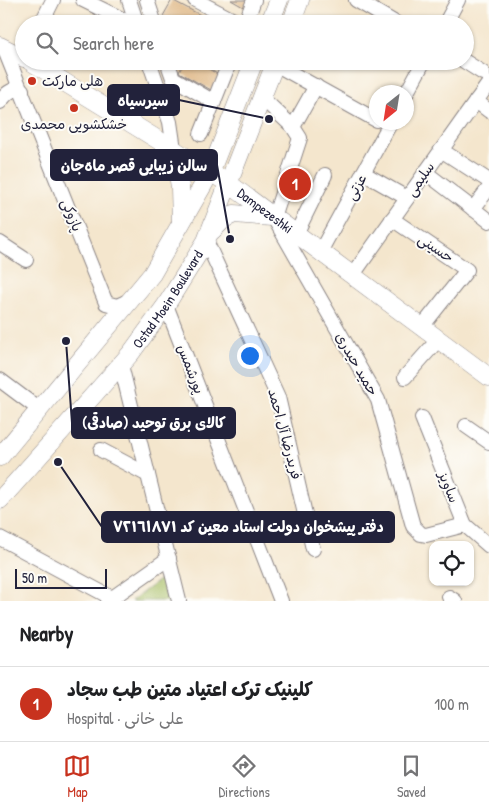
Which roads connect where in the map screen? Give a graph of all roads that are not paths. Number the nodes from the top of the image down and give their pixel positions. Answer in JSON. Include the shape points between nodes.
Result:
{"nodes":[{"id":1,"x":53,"y":0,"type":"edge"},
{"id":2,"x":84,"y":0,"type":"edge"},
{"id":3,"x":129,"y":0,"type":"edge"},
{"id":4,"x":147,"y":0,"type":"edge"},
{"id":5,"x":195,"y":0,"type":"edge"},
{"id":6,"x":254,"y":0,"type":"edge"},
{"id":7,"x":278,"y":0,"type":"edge"},
{"id":8,"x":300,"y":0,"type":"edge"},
{"id":9,"x":356,"y":0,"type":"edge"},
{"id":10,"x":458,"y":0,"type":"edge"},
{"id":11,"x":46,"y":15,"type":"edge"},
{"id":12,"x":114,"y":15,"type":"edge"},
{"id":13,"x":134,"y":15,"type":"edge"},
{"id":14,"x":152,"y":15,"type":"edge"},
{"id":15,"x":225,"y":15,"type":"edge"},
{"id":16,"x":247,"y":15,"type":"edge"},
{"id":17,"x":272,"y":15,"type":"edge"},
{"id":18,"x":294,"y":15,"type":"edge"},
{"id":19,"x":382,"y":15,"type":"edge"},
{"id":20,"x":450,"y":15,"type":"edge"},
{"id":21,"x":2,"y":47,"type":"edge"},
{"id":22,"x":15,"y":53,"type":"edge"},
{"id":23,"x":474,"y":69,"type":"edge"},
{"id":24,"x":45,"y":70,"type":"edge"},
{"id":25,"x":152,"y":70,"type":"edge"},
{"id":26,"x":170,"y":70,"type":"edge"},
{"id":27,"x":224,"y":70,"type":"edge"},
{"id":28,"x":250,"y":70,"type":"edge"},
{"id":29,"x":271,"y":70,"type":"edge"},
{"id":30,"x":288,"y":70,"type":"edge"},
{"id":31,"x":419,"y":70,"type":"edge"},
{"id":32,"x":486,"y":78,"type":"edge"},
{"id":33,"x":411,"y":85,"type":"edge"},
{"id":34,"x":316,"y":86,"type":"junction"},
{"id":35,"x":22,"y":90,"type":"junction"},
{"id":36,"x":261,"y":97,"type":"junction"},
{"id":37,"x":476,"y":101,"type":"junction"},
{"id":38,"x":0,"y":102,"type":"edge"},
{"id":39,"x":214,"y":102,"type":"junction"},
{"id":40,"x":489,"y":111,"type":"edge"},
{"id":41,"x":369,"y":115,"type":"edge"},
{"id":42,"x":293,"y":127,"type":"junction"},
{"id":43,"x":381,"y":130,"type":"edge"},
{"id":44,"x":201,"y":134,"type":"dead end"},
{"id":45,"x":174,"y":149,"type":"junction"},
{"id":46,"x":441,"y":150,"type":"junction"},
{"id":47,"x":425,"y":172,"type":"junction"},
{"id":48,"x":210,"y":173,"type":"junction"},
{"id":49,"x":364,"y":173,"type":"junction"},
{"id":50,"x":325,"y":175,"type":"dead end"},
{"id":51,"x":489,"y":181,"type":"edge"},
{"id":52,"x":228,"y":183,"type":"junction"},
{"id":53,"x":489,"y":188,"type":"edge"},
{"id":54,"x":407,"y":198,"type":"junction"},
{"id":55,"x":473,"y":209,"type":"junction"},
{"id":56,"x":274,"y":218,"type":"junction"},
{"id":57,"x":392,"y":219,"type":"junction"},
{"id":58,"x":489,"y":221,"type":"edge"},
{"id":59,"x":182,"y":226,"type":"junction"},
{"id":60,"x":296,"y":234,"type":"junction"},
{"id":61,"x":208,"y":237,"type":"junction"},
{"id":62,"x":0,"y":244,"type":"edge"},
{"id":63,"x":320,"y":252,"type":"junction"},
{"id":64,"x":26,"y":260,"type":"dead end"},
{"id":65,"x":352,"y":276,"type":"junction"},
{"id":66,"x":150,"y":278,"type":"junction"},
{"id":67,"x":131,"y":300,"type":"junction"},
{"id":68,"x":166,"y":305,"type":"junction"},
{"id":69,"x":421,"y":328,"type":"junction"},
{"id":70,"x":438,"y":340,"type":"junction"},
{"id":71,"x":121,"y":365,"type":"junction"},
{"id":72,"x":489,"y":376,"type":"edge"},
{"id":73,"x":405,"y":377,"type":"dead end"},
{"id":74,"x":0,"y":380,"type":"edge"},
{"id":75,"x":40,"y":410,"type":"junction"},
{"id":76,"x":422,"y":418,"type":"dead end"},
{"id":77,"x":466,"y":426,"type":"dead end"},
{"id":78,"x":489,"y":442,"type":"edge"},
{"id":79,"x":101,"y":450,"type":"dead end"},
{"id":80,"x":0,"y":457,"type":"edge"},
{"id":81,"x":148,"y":475,"type":"junction"},
{"id":82,"x":0,"y":500,"type":"edge"},
{"id":83,"x":465,"y":525,"type":"junction"},
{"id":84,"x":0,"y":538,"type":"edge"},
{"id":85,"x":489,"y":546,"type":"edge"},
{"id":86,"x":313,"y":549,"type":"dead end"},
{"id":87,"x":169,"y":558,"type":"junction"},
{"id":88,"x":110,"y":600,"type":"edge"},
{"id":89,"x":179,"y":601,"type":"edge"},
{"id":90,"x":281,"y":601,"type":"edge"}],
"edges":[{"from":1,"to":11,"type":"street"},
{"from":2,"to":12,"type":"street"},
{"from":3,"to":13,"type":"street"},
{"from":4,"to":14,"type":"street"},
{"from":5,"to":15,"type":"street"},
{"from":6,"to":16,"type":"street"},
{"from":7,"to":17,"type":"main road"},
{"from":8,"to":18,"type":"main road"},
{"from":9,"to":19,"type":"street"},
{"from":10,"to":20,"type":"street"},
{"from":21,"to":22,"type":"main road"},
{"from":21,"to":35,"type":"street","name":"پازوکی"},
{"from":23,"to":32,"type":"street"},
{"from":24,"to":45,"type":"main road","name":"Dampezeshki"},
{"from":25,"to":45,"type":"street","via":[[170,122]]},
{"from":26,"to":39,"type":"street","via":[[173,78]]},
{"from":27,"to":39,"type":"street"},
{"from":28,"to":48,"type":"main road","name":"Ostad Moein Boulevard"},
{"from":29,"to":36,"type":"main road","name":"Ostad Moein Boulevard"},
{"from":30,"to":34,"type":"street"},
{"from":31,"to":33,"type":"street"},
{"from":32,"to":37,"type":"street","name":"سلیمی"},
{"from":34,"to":41,"type":"street"},
{"from":34,"to":42,"type":"street"},
{"from":35,"to":38,"type":"street","via":[[10,91]]},
{"from":35,"to":67,"type":"street","name":"پازوکی","via":[[106,303],[117,306]]},
{"from":36,"to":42,"type":"street"},
{"from":36,"to":52,"type":"main road","name":"Ostad Moein Boulevard"},
{"from":37,"to":40,"type":"street"},
{"from":37,"to":46,"type":"street","name":"سلیمی"},
{"from":39,"to":44,"type":"street"},
{"from":42,"to":56,"type":"street","via":[[300,138]]},
{"from":43,"to":49,"type":"street","name":"عزتی"},
{"from":45,"to":48,"type":"main road","name":"Dampezeshki"},
{"from":45,"to":59,"type":"main road"},
{"from":46,"to":47,"type":"street","name":"سلیمی"},
{"from":46,"to":51,"type":"street"},
{"from":47,"to":54,"type":"street","name":"سلیمی"},
{"from":47,"to":55,"type":"street"},
{"from":48,"to":52,"type":"main road","name":"Dampezeshki"},
{"from":48,"to":59,"type":"main road","name":"Ostad Moein Boulevard"},
{"from":49,"to":54,"type":"street"},
{"from":49,"to":63,"type":"street","name":"عزتی"},
{"from":50,"to":60,"type":"street"},
{"from":52,"to":56,"type":"main road","name":"Dampezeshki"},
{"from":52,"to":61,"type":"main road","name":"Ostad Moein Boulevard"},
{"from":53,"to":55,"type":"street"},
{"from":54,"to":57,"type":"street","name":"سلیمی"},
{"from":55,"to":58,"type":"street"},
{"from":56,"to":60,"type":"main road","name":"Dampezeshki"},
{"from":56,"to":61,"type":"main road","via":[[234,214],[224,219]]},
{"from":56,"to":83,"type":"street","name":"حمید حیدری","via":[[378,400],[413,526],[420,534],[426,535]]},
{"from":57,"to":65,"type":"street","name":"سلیمی"},
{"from":57,"to":69,"type":"street","name":"حسینی","via":[[467,270]]},
{"from":59,"to":66,"type":"main road","name":"Ostad Moein Boulevard"},
{"from":60,"to":63,"type":"main road","name":"Dampezeshki"},
{"from":61,"to":68,"type":"main road","name":"Ostad Moein Boulevard"},
{"from":61,"to":86,"type":"street","name":"فریدرضا آل احمد","via":[[278,397]]},
{"from":62,"to":64,"type":"street"},
{"from":63,"to":65,"type":"main road","name":"Dampezeshki"},
{"from":65,"to":69,"type":"main road","name":"Dampezeshki"},
{"from":66,"to":67,"type":"main road","name":"Ostad Moein Boulevard"},
{"from":66,"to":68,"type":"main road","via":[[163,269],[172,271],[174,280]]},
{"from":67,"to":75,"type":"main road","name":"Ostad Moein Boulevard"},
{"from":68,"to":71,"type":"main road","name":"Ostad Moein Boulevard"},
{"from":68,"to":90,"type":"street","name":"پورشمس"},
{"from":69,"to":70,"type":"main road","name":"Dampezeshki"},
{"from":70,"to":72,"type":"main road","name":"Dampezeshki"},
{"from":70,"to":73,"type":"street"},
{"from":71,"to":81,"type":"street"},
{"from":71,"to":82,"type":"main road","name":"Ostad Moein Boulevard"},
{"from":74,"to":75,"type":"street"},
{"from":75,"to":80,"type":"main road","name":"Ostad Moein Boulevard"},
{"from":76,"to":83,"type":"street","name":"ساویز"},
{"from":77,"to":78,"type":"street"},
{"from":79,"to":81,"type":"street"},
{"from":81,"to":87,"type":"street"},
{"from":83,"to":85,"type":"street","name":"ساویز"},
{"from":84,"to":88,"type":"street"},
{"from":87,"to":88,"type":"street"},
{"from":87,"to":89,"type":"street"}]}
